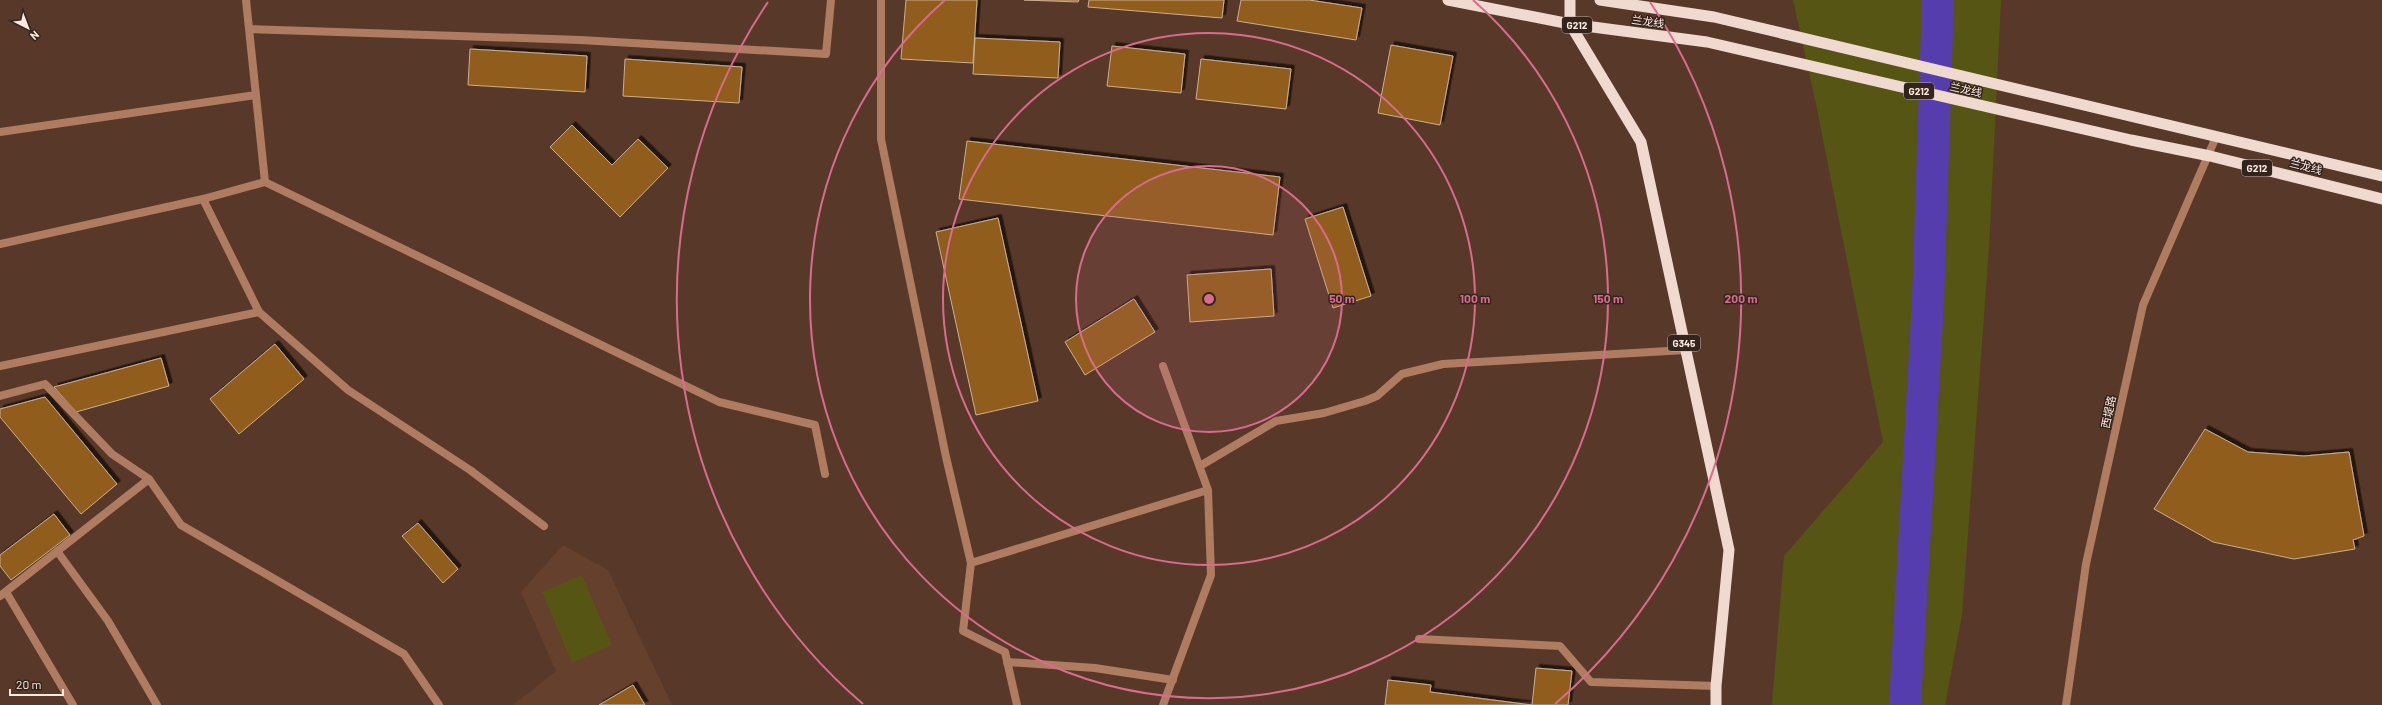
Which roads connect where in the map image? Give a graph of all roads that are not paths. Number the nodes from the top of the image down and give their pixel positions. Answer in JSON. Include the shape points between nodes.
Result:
{"nodes":[{"id":1,"x":246,"y":0,"type":"edge"},
{"id":2,"x":831,"y":0,"type":"edge"},
{"id":3,"x":881,"y":0,"type":"edge"},
{"id":4,"x":1448,"y":0,"type":"edge"},
{"id":5,"x":1570,"y":0,"type":"edge"},
{"id":6,"x":1600,"y":0,"type":"edge"},
{"id":7,"x":1570,"y":24,"type":"junction"},
{"id":8,"x":249,"y":29,"type":"junction"},
{"id":9,"x":256,"y":95,"type":"junction"},
{"id":10,"x":0,"y":132,"type":"edge"},
{"id":11,"x":2216,"y":137,"type":"junction"},
{"id":12,"x":2210,"y":156,"type":"junction"},
{"id":13,"x":2382,"y":176,"type":"edge"},
{"id":14,"x":265,"y":182,"type":"junction"},
{"id":15,"x":2382,"y":199,"type":"edge"},
{"id":16,"x":203,"y":200,"type":"junction"},
{"id":17,"x":0,"y":244,"type":"edge"},
{"id":18,"x":259,"y":312,"type":"junction"},
{"id":19,"x":1686,"y":350,"type":"junction"},
{"id":20,"x":0,"y":366,"type":"edge"},
{"id":21,"x":1163,"y":366,"type":"dead end"},
{"id":22,"x":0,"y":396,"type":"edge"},
{"id":23,"x":1200,"y":466,"type":"junction"},
{"id":24,"x":825,"y":474,"type":"dead end"},
{"id":25,"x":149,"y":479,"type":"junction"},
{"id":26,"x":1208,"y":490,"type":"junction"},
{"id":27,"x":544,"y":526,"type":"dead end"},
{"id":28,"x":57,"y":551,"type":"junction"},
{"id":29,"x":971,"y":563,"type":"junction"},
{"id":30,"x":3,"y":594,"type":"edge"},
{"id":31,"x":1419,"y":639,"type":"dead end"},
{"id":32,"x":1007,"y":662,"type":"junction"},
{"id":33,"x":1173,"y":680,"type":"junction"},
{"id":34,"x":1716,"y":686,"type":"junction"},
{"id":35,"x":73,"y":705,"type":"edge"},
{"id":36,"x":157,"y":705,"type":"edge"},
{"id":37,"x":439,"y":705,"type":"edge"},
{"id":38,"x":1017,"y":705,"type":"edge"},
{"id":39,"x":1163,"y":705,"type":"edge"},
{"id":40,"x":1716,"y":705,"type":"edge"},
{"id":41,"x":2066,"y":705,"type":"edge"}],
"edges":[{"from":1,"to":8,"type":"street"},
{"from":2,"to":8,"type":"street","via":[[826,54],[580,40]]},
{"from":3,"to":29,"type":"street","via":[[881,139],[946,457]]},
{"from":4,"to":7,"type":"highway","name":"兰龙线","number":"G212"},
{"from":5,"to":7,"type":"highway"},
{"from":6,"to":11,"type":"highway","name":"兰龙线","number":"G212","via":[[1714,16]]},
{"from":7,"to":12,"type":"highway","name":"兰龙线","number":"G212","via":[[1707,42]]},
{"from":7,"to":19,"type":"highway","number":"G345","via":[[1641,142]]},
{"from":8,"to":9,"type":"street"},
{"from":9,"to":10,"type":"street"},
{"from":9,"to":14,"type":"street"},
{"from":11,"to":12,"type":"street","name":"西堤路"},
{"from":11,"to":13,"type":"highway","name":"兰龙线","number":"G212"},
{"from":12,"to":15,"type":"highway","name":"兰龙线","number":"G212"},
{"from":12,"to":41,"type":"street","name":"西堤路","via":[[2143,305],[2086,564]]},
{"from":14,"to":16,"type":"street"},
{"from":14,"to":24,"type":"street","via":[[719,402],[815,425]]},
{"from":16,"to":17,"type":"street"},
{"from":16,"to":18,"type":"street"},
{"from":18,"to":20,"type":"street"},
{"from":18,"to":27,"type":"street","via":[[348,390],[470,470]]},
{"from":19,"to":23,"type":"street","via":[[1443,364],[1402,374],[1377,396],[1365,401],[1324,414],[1276,421]]},
{"from":19,"to":34,"type":"highway","number":"G345","via":[[1729,550]]},
{"from":21,"to":23,"type":"street"},
{"from":22,"to":25,"type":"street","via":[[45,384],[112,454]]},
{"from":23,"to":26,"type":"street"},
{"from":25,"to":28,"type":"street"},
{"from":25,"to":37,"type":"street","via":[[181,525],[404,654]]},
{"from":26,"to":29,"type":"street"},
{"from":26,"to":33,"type":"street","via":[[1211,575]]},
{"from":28,"to":30,"type":"street"},
{"from":28,"to":36,"type":"street","via":[[108,621]]},
{"from":29,"to":32,"type":"street","via":[[963,631],[1005,652]]},
{"from":30,"to":35,"type":"street"},
{"from":31,"to":34,"type":"street","via":[[1560,646],[1591,682]]},
{"from":32,"to":33,"type":"street","via":[[1095,668]]},
{"from":32,"to":38,"type":"street"},
{"from":33,"to":39,"type":"street"},
{"from":34,"to":40,"type":"highway","number":"G345"}]}
